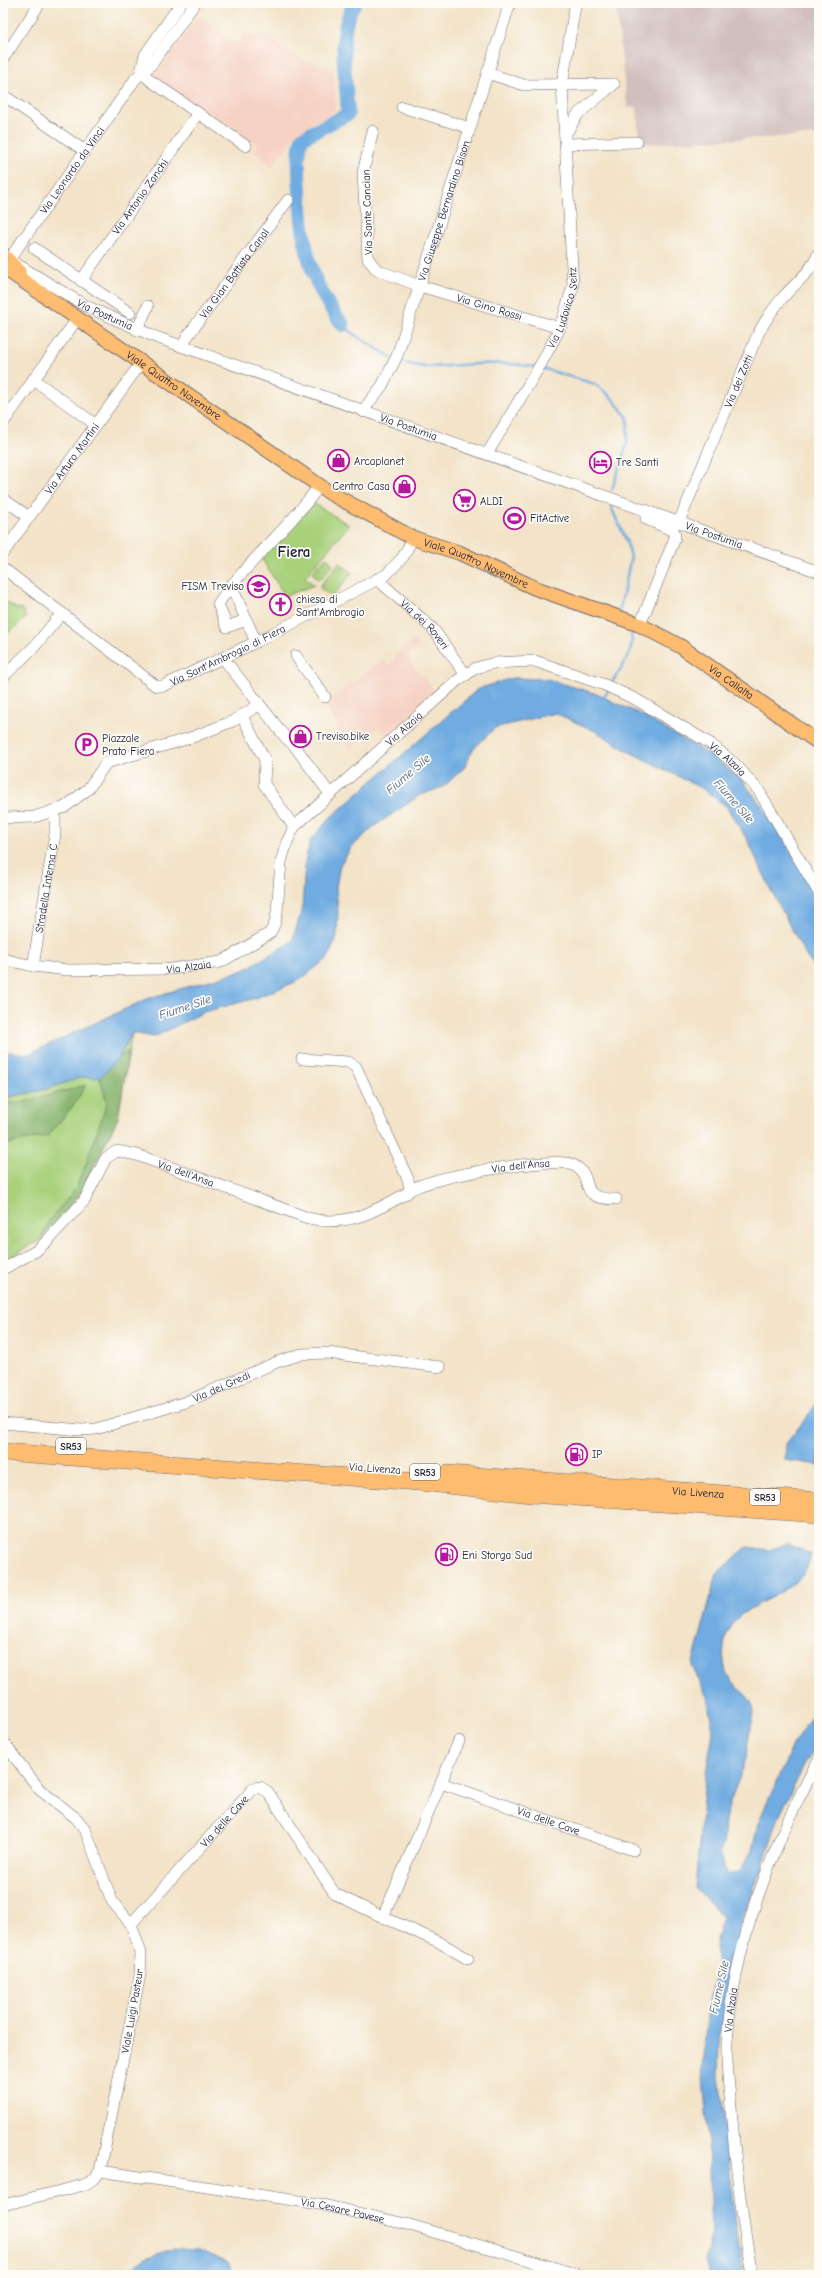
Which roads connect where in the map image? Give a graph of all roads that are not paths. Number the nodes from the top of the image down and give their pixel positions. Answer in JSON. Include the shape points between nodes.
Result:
{"nodes":[{"id":1,"x":40,"y":3,"type":"edge"},
{"id":2,"x":181,"y":3,"type":"edge"},
{"id":3,"x":195,"y":3,"type":"edge"},
{"id":4,"x":510,"y":3,"type":"edge"},
{"id":5,"x":575,"y":6,"type":"dead end"},
{"id":6,"x":3,"y":59,"type":"edge"},
{"id":7,"x":141,"y":72,"type":"junction"},
{"id":8,"x":487,"y":73,"type":"junction"},
{"id":9,"x":562,"y":85,"type":"junction"},
{"id":10,"x":3,"y":95,"type":"edge"},
{"id":11,"x":402,"y":107,"type":"dead end"},
{"id":12,"x":198,"y":113,"type":"junction"},
{"id":13,"x":470,"y":128,"type":"junction"},
{"id":14,"x":373,"y":131,"type":"dead end"},
{"id":15,"x":565,"y":140,"type":"junction"},
{"id":16,"x":637,"y":142,"type":"dead end"},
{"id":17,"x":246,"y":146,"type":"dead end"},
{"id":18,"x":85,"y":152,"type":"junction"},
{"id":19,"x":288,"y":200,"type":"dead end"},
{"id":20,"x":34,"y":248,"type":"dead end"},
{"id":21,"x":819,"y":252,"type":"edge"},
{"id":22,"x":6,"y":263,"type":"edge"},
{"id":23,"x":82,"y":280,"type":"junction"},
{"id":24,"x":420,"y":286,"type":"junction"},
{"id":25,"x":148,"y":306,"type":"dead end"},
{"id":26,"x":130,"y":313,"type":"dead end"},
{"id":27,"x":77,"y":319,"type":"junction"},
{"id":28,"x":560,"y":328,"type":"junction"},
{"id":29,"x":137,"y":330,"type":"junction"},
{"id":30,"x":183,"y":347,"type":"junction"},
{"id":31,"x":141,"y":363,"type":"junction"},
{"id":32,"x":34,"y":379,"type":"junction"},
{"id":33,"x":364,"y":412,"type":"junction"},
{"id":34,"x":3,"y":422,"type":"edge"},
{"id":35,"x":96,"y":425,"type":"junction"},
{"id":36,"x":487,"y":454,"type":"junction"},
{"id":37,"x":319,"y":486,"type":"junction"},
{"id":38,"x":3,"y":499,"type":"edge"},
{"id":39,"x":646,"y":510,"type":"junction"},
{"id":40,"x":29,"y":517,"type":"junction"},
{"id":41,"x":679,"y":522,"type":"junction"},
{"id":42,"x":413,"y":538,"type":"junction"},
{"id":43,"x":3,"y":553,"type":"edge"},
{"id":44,"x":3,"y":568,"type":"edge"},
{"id":45,"x":819,"y":572,"type":"edge"},
{"id":46,"x":377,"y":579,"type":"junction"},
{"id":47,"x":231,"y":585,"type":"junction"},
{"id":48,"x":62,"y":613,"type":"junction"},
{"id":49,"x":246,"y":620,"type":"junction"},
{"id":50,"x":640,"y":625,"type":"junction"},
{"id":51,"x":256,"y":642,"type":"junction"},
{"id":52,"x":296,"y":656,"type":"dead end"},
{"id":53,"x":223,"y":658,"type":"junction"},
{"id":54,"x":466,"y":674,"type":"junction"},
{"id":55,"x":3,"y":677,"type":"edge"},
{"id":56,"x":325,"y":697,"type":"dead end"},
{"id":57,"x":259,"y":705,"type":"junction"},
{"id":58,"x":242,"y":716,"type":"junction"},
{"id":59,"x":819,"y":743,"type":"edge"},
{"id":60,"x":330,"y":794,"type":"junction"},
{"id":61,"x":55,"y":810,"type":"junction"},
{"id":62,"x":3,"y":818,"type":"edge"},
{"id":63,"x":294,"y":827,"type":"junction"},
{"id":64,"x":819,"y":891,"type":"edge"},
{"id":65,"x":3,"y":959,"type":"edge"},
{"id":66,"x":33,"y":966,"type":"junction"},
{"id":67,"x":302,"y":1059,"type":"dead end"},
{"id":68,"x":410,"y":1189,"type":"junction"},
{"id":69,"x":616,"y":1199,"type":"dead end"},
{"id":70,"x":3,"y":1269,"type":"edge"},
{"id":71,"x":440,"y":1367,"type":"dead end"},
{"id":72,"x":3,"y":1423,"type":"edge"},
{"id":73,"x":3,"y":1441,"type":"edge"},
{"id":74,"x":3,"y":1452,"type":"edge"},
{"id":75,"x":819,"y":1501,"type":"edge"},
{"id":76,"x":819,"y":1514,"type":"edge"},
{"id":77,"x":459,"y":1741,"type":"dead end"},
{"id":78,"x":3,"y":1742,"type":"edge"},
{"id":79,"x":819,"y":1759,"type":"edge"},
{"id":80,"x":441,"y":1783,"type":"junction"},
{"id":81,"x":633,"y":1850,"type":"dead end"},
{"id":82,"x":383,"y":1917,"type":"junction"},
{"id":83,"x":131,"y":1924,"type":"junction"},
{"id":84,"x":468,"y":1959,"type":"dead end"},
{"id":85,"x":100,"y":2171,"type":"junction"},
{"id":86,"x":3,"y":2205,"type":"edge"},
{"id":87,"x":580,"y":2275,"type":"edge"},
{"id":88,"x":752,"y":2275,"type":"edge"}],
"edges":[{"from":1,"to":6,"type":"street"},
{"from":2,"to":7,"type":"street","name":"Via Leonardo da Vinci","via":[[145,55]]},
{"from":3,"to":7,"type":"street","name":"Via Leonardo da Vinci","via":[[151,65]]},
{"from":4,"to":8,"type":"street","name":"Via Giuseppe Bernardino Bison"},
{"from":5,"to":9,"type":"street","name":"Via Ludovico Seitz"},
{"from":7,"to":12,"type":"street"},
{"from":7,"to":18,"type":"street","name":"Via Leonardo da Vinci"},
{"from":8,"to":9,"type":"street","via":[[524,85]]},
{"from":8,"to":13,"type":"street","name":"Via Giuseppe Bernardino Bison"},
{"from":9,"to":15,"type":"street","name":"Via Ludovico Seitz"},
{"from":9,"to":15,"type":"street","via":[[614,84],[578,114]]},
{"from":10,"to":18,"type":"street"},
{"from":11,"to":13,"type":"street"},
{"from":12,"to":17,"type":"street"},
{"from":12,"to":23,"type":"street","name":"Via Antonio Zanchi"},
{"from":13,"to":24,"type":"street","name":"Via Giuseppe Bernardino Bison"},
{"from":14,"to":24,"type":"street","name":"Via Sante Cancian","via":[[363,173],[368,259],[377,270]]},
{"from":15,"to":16,"type":"street"},
{"from":15,"to":28,"type":"street","name":"Via Ludovico Seitz","via":[[573,286]]},
{"from":18,"to":22,"type":"street","name":"Via Leonardo da Vinci"},
{"from":19,"to":30,"type":"street","name":"Via Gian Battista Canal","via":[[187,337]]},
{"from":20,"to":23,"type":"street"},
{"from":21,"to":41,"type":"street","name":"Via dei Zotti","via":[[802,278],[769,314],[758,334]]},
{"from":22,"to":27,"type":"main road","name":"Viale Quattro Novembre","via":[[29,285]]},
{"from":22,"to":29,"type":"street","name":"Via Postumia"},
{"from":23,"to":26,"type":"street"},
{"from":24,"to":28,"type":"street","name":"Via Gino Rossi"},
{"from":24,"to":33,"type":"street","name":"Via Giuseppe Bernardino Bison","via":[[395,360],[382,386],[367,404]]},
{"from":25,"to":29,"type":"street"},
{"from":27,"to":31,"type":"main road","name":"Viale Quattro Novembre"},
{"from":27,"to":32,"type":"street"},
{"from":28,"to":36,"type":"street","name":"Via Ludovico Seitz"},
{"from":29,"to":30,"type":"street","name":"Via Postumia"},
{"from":30,"to":33,"type":"street","name":"Via Postumia"},
{"from":31,"to":35,"type":"street","name":"Via Arturo Martini"},
{"from":31,"to":37,"type":"main road","name":"Viale Quattro Novembre"},
{"from":32,"to":34,"type":"street"},
{"from":32,"to":35,"type":"street"},
{"from":33,"to":36,"type":"street","name":"Via Postumia"},
{"from":35,"to":40,"type":"street","name":"Via Arturo Martini"},
{"from":36,"to":39,"type":"street","name":"Via Postumia"},
{"from":37,"to":42,"type":"main road","name":"Viale Quattro Novembre"},
{"from":37,"to":47,"type":"street"},
{"from":38,"to":40,"type":"street"},
{"from":39,"to":41,"type":"street","name":"Via Postumia"},
{"from":39,"to":50,"type":"street","via":[[646,519],[674,531],[676,538]]},
{"from":40,"to":43,"type":"street","name":"Via Arturo Martini"},
{"from":41,"to":45,"type":"street","name":"Via Postumia"},
{"from":42,"to":46,"type":"street","name":"Via Sant'Ambrogio di Fiera","via":[[403,557],[386,575]]},
{"from":42,"to":50,"type":"main road","name":"Viale Quattro Novembre","via":[[460,552],[535,588]]},
{"from":44,"to":48,"type":"street","name":"Via Sant'Ambrogio di Fiera"},
{"from":46,"to":51,"type":"street","name":"Via Sant'Ambrogio di Fiera"},
{"from":46,"to":54,"type":"street","name":"Via dei Roveri","via":[[433,629]]},
{"from":47,"to":49,"type":"street"},
{"from":47,"to":49,"type":"street","via":[[218,604],[227,627]]},
{"from":48,"to":53,"type":"street","name":"Via Sant'Ambrogio di Fiera","via":[[156,686],[163,686]]},
{"from":48,"to":55,"type":"street","via":[[36,646]]},
{"from":49,"to":51,"type":"street"},
{"from":50,"to":59,"type":"main road","name":"Via Callalta","via":[[719,671]]},
{"from":51,"to":53,"type":"street","name":"Via Sant'Ambrogio di Fiera"},
{"from":52,"to":56,"type":"street"},
{"from":53,"to":57,"type":"street"},
{"from":54,"to":60,"type":"street","name":"Via Alzaia"},
{"from":54,"to":64,"type":"street","name":"Via Alzaia","via":[[494,663],[535,661],[609,686],[711,744],[736,765],[759,791]]},
{"from":57,"to":58,"type":"street"},
{"from":57,"to":60,"type":"street","via":[[293,744]]},
{"from":58,"to":61,"type":"street","via":[[193,738],[106,763],[88,789],[65,807]]},
{"from":58,"to":63,"type":"street","via":[[265,760],[264,784]]},
{"from":60,"to":63,"type":"street","name":"Via Alzaia"},
{"from":61,"to":62,"type":"street","via":[[34,817]]},
{"from":61,"to":66,"type":"street","name":"Stradella Interna C","via":[[55,834]]},
{"from":63,"to":66,"type":"street","name":"Via Alzaia","via":[[281,862],[275,923],[270,933],[243,951],[221,962],[171,969],[68,970]]},
{"from":65,"to":66,"type":"street","name":"Via Alzaia"},
{"from":67,"to":68,"type":"street","via":[[348,1062],[356,1067],[408,1179]]},
{"from":68,"to":69,"type":"street","name":"Via dell'Ansa","via":[[450,1176],[528,1164],[570,1164],[584,1172],[592,1195],[599,1199]]},
{"from":68,"to":70,"type":"street","name":"Via dell'Ansa","via":[[367,1215],[325,1222],[137,1155],[117,1151],[106,1158],[84,1201],[47,1240],[36,1251]]},
{"from":71,"to":72,"type":"street","name":"Via dei Gredi","via":[[340,1354],[306,1354],[277,1362],[186,1402],[96,1429]]},
{"from":73,"to":75,"type":"highway","name":"Via Livenza","number":"SR53"},
{"from":74,"to":76,"type":"highway","name":"Via Livenza","number":"SR53","via":[[419,1482],[538,1495]]},
{"from":77,"to":80,"type":"street"},
{"from":78,"to":83,"type":"street","name":"Viale Luigi Pasteur","via":[[40,1790],[81,1824],[112,1901]]},
{"from":79,"to":88,"type":"street","name":"Via Alzaia","via":[[768,1868],[739,1968],[729,2020],[727,2046],[733,2134]]},
{"from":80,"to":81,"type":"street","name":"Via delle Cave"},
{"from":80,"to":82,"type":"street"},
{"from":82,"to":83,"type":"street","name":"Via delle Cave","via":[[335,1894],[268,1792],[260,1787],[254,1788]]},
{"from":82,"to":84,"type":"street","name":"Via delle Cave","via":[[439,1942]]},
{"from":83,"to":85,"type":"street","name":"Viale Luigi Pasteur","via":[[141,1953],[140,1975]]},
{"from":85,"to":86,"type":"street","via":[[84,2185]]},
{"from":85,"to":87,"type":"street","name":"Via Cesare Pavese","via":[[319,2204],[410,2225]]}]}
